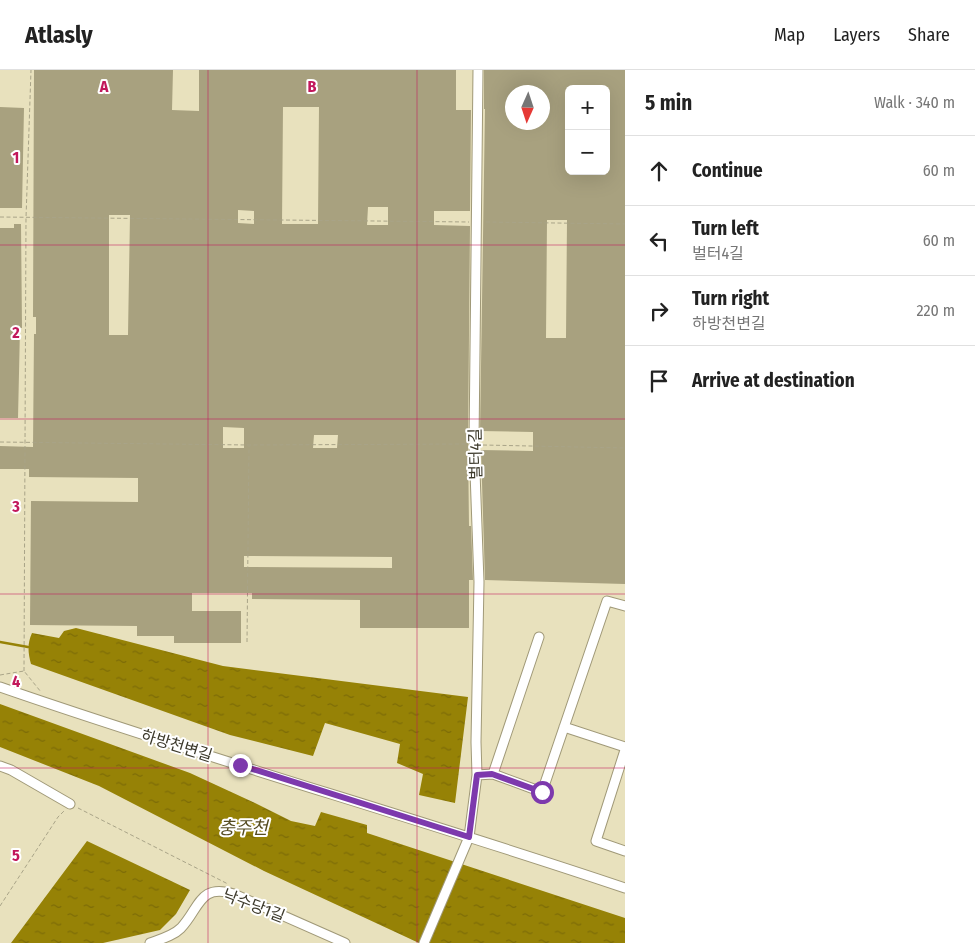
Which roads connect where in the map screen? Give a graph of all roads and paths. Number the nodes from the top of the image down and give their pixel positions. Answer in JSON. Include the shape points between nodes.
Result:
{"nodes":[{"id":1,"x":31,"y":70,"type":"edge"},
{"id":2,"x":478,"y":70,"type":"edge"},
{"id":3,"x":0,"y":217,"type":"edge"},
{"id":4,"x":26,"y":218,"type":"junction"},
{"id":5,"x":476,"y":222,"type":"junction"},
{"id":6,"x":625,"y":224,"type":"edge"},
{"id":7,"x":0,"y":442,"type":"edge"},
{"id":8,"x":26,"y":442,"type":"junction"},
{"id":9,"x":474,"y":444,"type":"junction"},
{"id":10,"x":249,"y":445,"type":"junction"},
{"id":11,"x":625,"y":448,"type":"edge"},
{"id":12,"x":625,"y":606,"type":"edge"},
{"id":13,"x":539,"y":638,"type":"dead end"},
{"id":14,"x":246,"y":642,"type":"dead end"},
{"id":15,"x":24,"y":671,"type":"junction"},
{"id":16,"x":0,"y":675,"type":"edge"},
{"id":17,"x":0,"y":687,"type":"edge"},
{"id":18,"x":51,"y":705,"type":"junction"},
{"id":19,"x":564,"y":727,"type":"junction"},
{"id":20,"x":625,"y":749,"type":"edge"},
{"id":21,"x":0,"y":766,"type":"edge"},
{"id":22,"x":492,"y":774,"type":"junction"},
{"id":23,"x":477,"y":775,"type":"junction"},
{"id":24,"x":70,"y":804,"type":"junction"},
{"id":25,"x":469,"y":837,"type":"junction"},
{"id":26,"x":625,"y":850,"type":"edge"},
{"id":27,"x":232,"y":886,"type":"dead end"},
{"id":28,"x":625,"y":888,"type":"edge"},
{"id":29,"x":0,"y":906,"type":"edge"},
{"id":30,"x":150,"y":943,"type":"edge"},
{"id":31,"x":346,"y":943,"type":"edge"},
{"id":32,"x":424,"y":943,"type":"edge"}],
"edges":[{"from":1,"to":4,"type":"path"},
{"from":2,"to":5,"type":"street","name":"벌터4길"},
{"from":3,"to":4,"type":"path"},
{"from":4,"to":5,"type":"path"},
{"from":4,"to":8,"type":"path"},
{"from":5,"to":6,"type":"path"},
{"from":5,"to":9,"type":"street","name":"벌터4길"},
{"from":7,"to":8,"type":"path"},
{"from":8,"to":10,"type":"path"},
{"from":8,"to":15,"type":"path"},
{"from":9,"to":10,"type":"path"},
{"from":9,"to":11,"type":"path"},
{"from":9,"to":23,"type":"street","name":"벌터4길","via":[[479,582]]},
{"from":10,"to":14,"type":"path"},
{"from":12,"to":19,"type":"street","via":[[608,601]]},
{"from":13,"to":22,"type":"street"},
{"from":15,"to":16,"type":"path"},
{"from":15,"to":18,"type":"path"},
{"from":17,"to":18,"type":"street","name":"하방천변길"},
{"from":18,"to":25,"type":"street","name":"하방천변길"},
{"from":19,"to":20,"type":"street"},
{"from":19,"to":22,"type":"street","via":[[542,792]]},
{"from":20,"to":26,"type":"street","via":[[596,841]]},
{"from":21,"to":24,"type":"street"},
{"from":22,"to":23,"type":"street"},
{"from":23,"to":25,"type":"street","name":"벌터4길"},
{"from":24,"to":27,"type":"path"},
{"from":24,"to":29,"type":"path","via":[[58,817]]},
{"from":25,"to":28,"type":"street","name":"하방천변길"},
{"from":25,"to":32,"type":"street","name":"벌터4길"},
{"from":30,"to":31,"type":"street","name":"낙수당1길","via":[[167,938],[181,928],[202,897],[210,892],[224,891]]}]}
